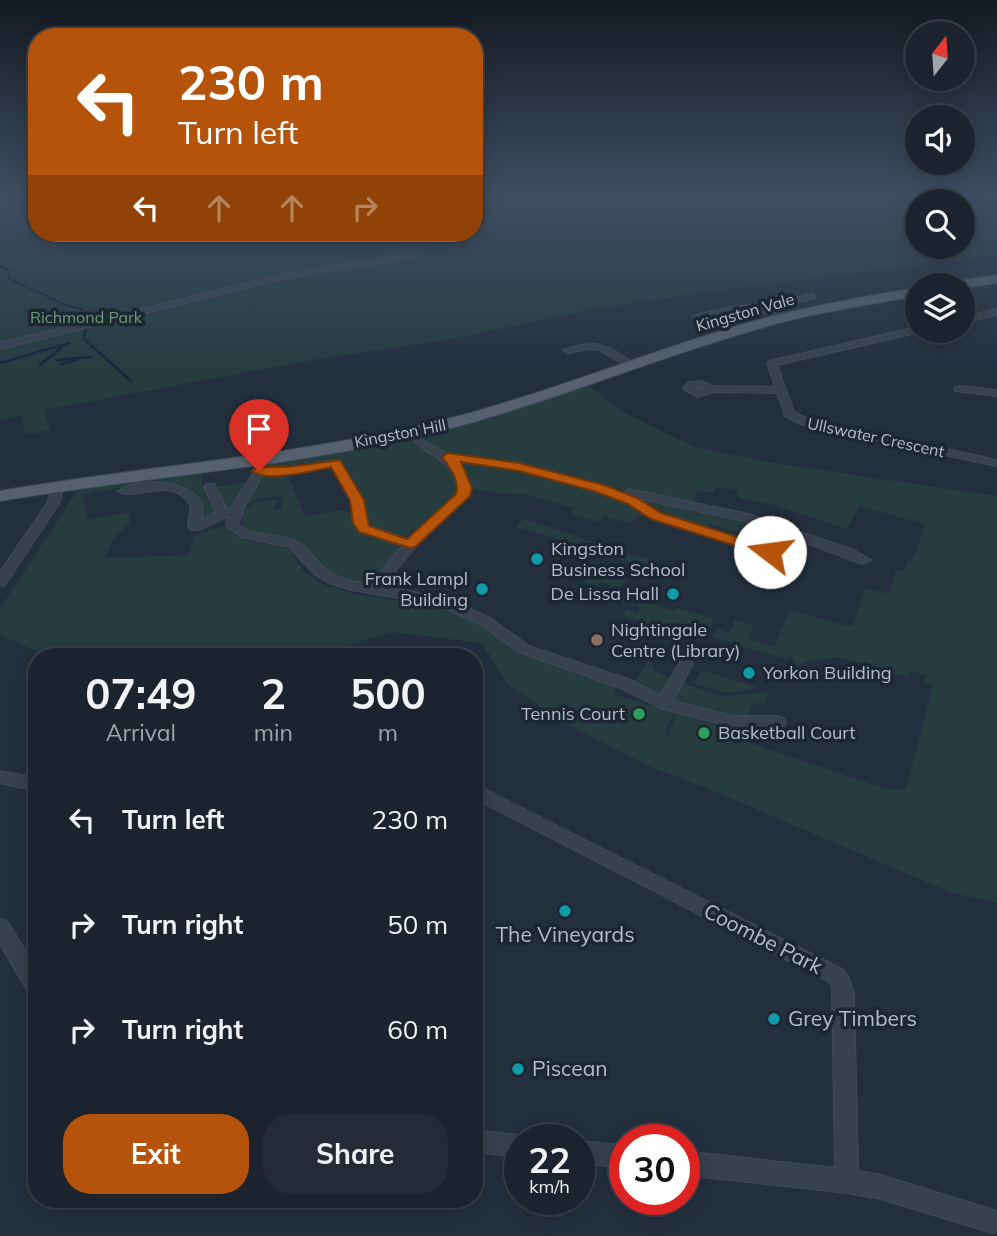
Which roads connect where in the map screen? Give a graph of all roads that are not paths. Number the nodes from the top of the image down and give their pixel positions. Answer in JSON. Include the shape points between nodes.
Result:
{"nodes":[{"id":1,"x":414,"y":255,"type":"edge"},
{"id":2,"x":997,"y":279,"type":"edge"},
{"id":3,"x":975,"y":282,"type":"edge"},
{"id":4,"x":905,"y":294,"type":"edge"},
{"id":5,"x":812,"y":296,"type":"dead end"},
{"id":6,"x":801,"y":299,"type":"junction"},
{"id":7,"x":790,"y":301,"type":"dead end"},
{"id":8,"x":819,"y":310,"type":"junction"},
{"id":9,"x":997,"y":312,"type":"edge"},
{"id":10,"x":696,"y":316,"type":"dead end"},
{"id":11,"x":975,"y":317,"type":"edge"},
{"id":12,"x":785,"y":318,"type":"junction"},
{"id":13,"x":905,"y":333,"type":"edge"},
{"id":14,"x":0,"y":346,"type":"edge"},
{"id":15,"x":568,"y":350,"type":"dead end"},
{"id":16,"x":630,"y":367,"type":"junction"},
{"id":17,"x":710,"y":389,"type":"dead end"},
{"id":18,"x":959,"y":389,"type":"dead end"},
{"id":19,"x":781,"y":390,"type":"junction"},
{"id":20,"x":997,"y":393,"type":"edge"},
{"id":21,"x":409,"y":432,"type":"junction"},
{"id":22,"x":448,"y":457,"type":"junction"},
{"id":23,"x":997,"y":463,"type":"edge"},
{"id":24,"x":261,"y":464,"type":"junction"},
{"id":25,"x":57,"y":487,"type":"junction"},
{"id":26,"x":210,"y":487,"type":"dead end"},
{"id":27,"x":599,"y":488,"type":"junction"},
{"id":28,"x":124,"y":491,"type":"dead end"},
{"id":29,"x":0,"y":496,"type":"edge"},
{"id":30,"x":229,"y":512,"type":"junction"},
{"id":31,"x":809,"y":540,"type":"junction"},
{"id":32,"x":410,"y":544,"type":"junction"},
{"id":33,"x":864,"y":560,"type":"dead end"},
{"id":34,"x":0,"y":582,"type":"edge"},
{"id":35,"x":387,"y":591,"type":"junction"},
{"id":36,"x":686,"y":664,"type":"dead end"},
{"id":37,"x":664,"y":702,"type":"junction"},
{"id":38,"x":778,"y":722,"type":"dead end"},
{"id":39,"x":0,"y":778,"type":"edge"},
{"id":40,"x":28,"y":783,"type":"edge"},
{"id":41,"x":483,"y":795,"type":"edge"},
{"id":42,"x":0,"y":928,"type":"edge"},
{"id":43,"x":28,"y":973,"type":"edge"},
{"id":44,"x":483,"y":1142,"type":"edge"},
{"id":45,"x":504,"y":1144,"type":"edge"},
{"id":46,"x":700,"y":1165,"type":"edge"},
{"id":47,"x":847,"y":1181,"type":"junction"},
{"id":48,"x":992,"y":1221,"type":"dead end"}],
"edges":[{"from":1,"to":14,"type":"street","via":[[282,277]]},
{"from":2,"to":3,"type":"main road"},
{"from":4,"to":8,"type":"main road","name":"Kingston Vale"},
{"from":5,"to":6,"type":"street"},
{"from":6,"to":7,"type":"street"},
{"from":6,"to":8,"type":"street"},
{"from":8,"to":12,"type":"main road","name":"Kingston Vale"},
{"from":9,"to":11,"type":"street"},
{"from":10,"to":12,"type":"street","via":[[756,306]]},
{"from":12,"to":16,"type":"main road","name":"Kingston Vale"},
{"from":13,"to":19,"type":"street","name":"Ullswater Crescent","via":[[777,361],[772,367]]},
{"from":15,"to":16,"type":"street","via":[[590,344]]},
{"from":16,"to":21,"type":"main road","name":"Kingston Hill"},
{"from":17,"to":19,"type":"street"},
{"from":18,"to":20,"type":"street"},
{"from":19,"to":23,"type":"street","name":"Ullswater Crescent","via":[[789,414],[795,418]]},
{"from":21,"to":22,"type":"street","via":[[416,443]]},
{"from":21,"to":24,"type":"main road","name":"Kingston Hill"},
{"from":22,"to":27,"type":"street","via":[[519,467]]},
{"from":22,"to":32,"type":"street","via":[[456,464],[465,488],[463,496]]},
{"from":24,"to":25,"type":"main road","name":"Kingston Hill"},
{"from":24,"to":30,"type":"street"},
{"from":24,"to":32,"type":"street","via":[[288,471],[335,463],[357,500],[364,529]]},
{"from":25,"to":29,"type":"main road","name":"Kingston Hill"},
{"from":25,"to":34,"type":"street","via":[[54,502]]},
{"from":26,"to":30,"type":"street"},
{"from":27,"to":31,"type":"street","via":[[744,517]]},
{"from":27,"to":31,"type":"street","via":[[656,516],[764,551],[787,553]]},
{"from":28,"to":30,"type":"street","via":[[156,487],[182,491],[198,509],[194,527]]},
{"from":30,"to":35,"type":"street","via":[[232,526],[246,536],[301,548],[332,580]]},
{"from":31,"to":33,"type":"street"},
{"from":32,"to":35,"type":"street","via":[[389,570]]},
{"from":35,"to":37,"type":"street","via":[[444,604],[485,621],[524,649]]},
{"from":36,"to":37,"type":"street"},
{"from":37,"to":38,"type":"street","via":[[746,723]]},
{"from":39,"to":40,"type":"street"},
{"from":41,"to":47,"type":"street","name":"Coombe Park","via":[[835,975],[844,993]]},
{"from":42,"to":43,"type":"street"},
{"from":44,"to":45,"type":"street"},
{"from":46,"to":47,"type":"street"},
{"from":47,"to":48,"type":"street"}]}
